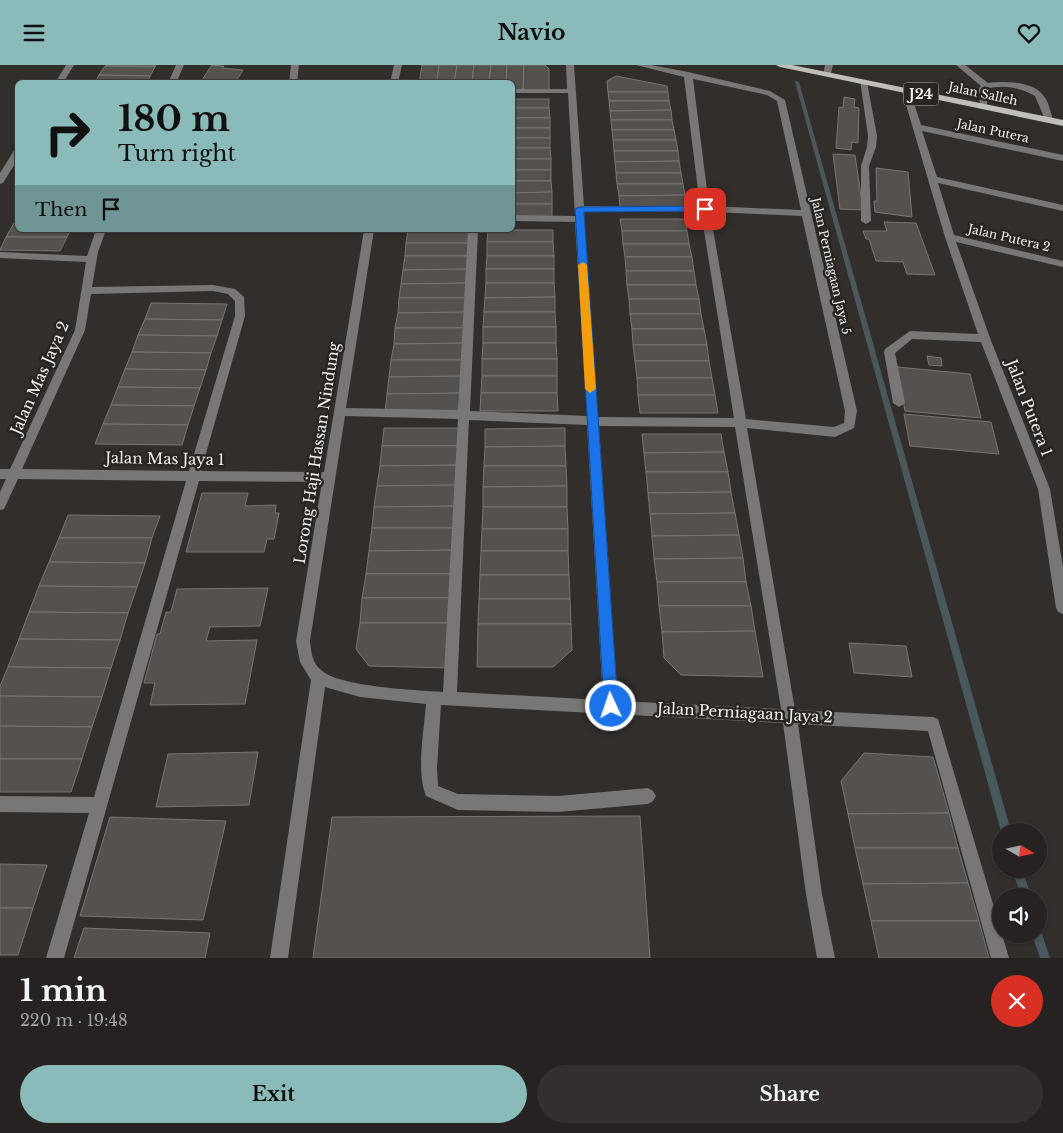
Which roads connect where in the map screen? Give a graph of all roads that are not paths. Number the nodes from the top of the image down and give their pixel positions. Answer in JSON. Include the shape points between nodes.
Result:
{"nodes":[{"id":1,"x":70,"y":65,"type":"edge"},
{"id":2,"x":180,"y":65,"type":"edge"},
{"id":3,"x":295,"y":65,"type":"edge"},
{"id":4,"x":398,"y":65,"type":"edge"},
{"id":5,"x":570,"y":65,"type":"edge"},
{"id":6,"x":640,"y":65,"type":"edge"},
{"id":7,"x":780,"y":65,"type":"edge"},
{"id":8,"x":829,"y":65,"type":"edge"},
{"id":9,"x":960,"y":65,"type":"edge"},
{"id":10,"x":688,"y":74,"type":"junction"},
{"id":11,"x":827,"y":75,"type":"junction"},
{"id":12,"x":62,"y":80,"type":"edge"},
{"id":13,"x":173,"y":80,"type":"edge"},
{"id":14,"x":293,"y":80,"type":"edge"},
{"id":15,"x":395,"y":80,"type":"edge"},
{"id":16,"x":863,"y":82,"type":"junction"},
{"id":17,"x":986,"y":86,"type":"junction"},
{"id":18,"x":515,"y":91,"type":"edge"},
{"id":19,"x":572,"y":91,"type":"junction"},
{"id":20,"x":906,"y":91,"type":"junction"},
{"id":21,"x":983,"y":107,"type":"junction"},
{"id":22,"x":1048,"y":120,"type":"junction"},
{"id":23,"x":1063,"y":123,"type":"edge"},
{"id":24,"x":917,"y":127,"type":"junction"},
{"id":25,"x":15,"y":156,"type":"edge"},
{"id":26,"x":1063,"y":158,"type":"edge"},
{"id":27,"x":932,"y":179,"type":"junction"},
{"id":28,"x":0,"y":181,"type":"edge"},
{"id":29,"x":1063,"y":208,"type":"edge"},
{"id":30,"x":705,"y":209,"type":"junction"},
{"id":31,"x":806,"y":213,"type":"junction"},
{"id":32,"x":580,"y":214,"type":"junction"},
{"id":33,"x":515,"y":218,"type":"edge"},
{"id":34,"x":866,"y":221,"type":"dead end"},
{"id":35,"x":100,"y":232,"type":"edge"},
{"id":36,"x":369,"y":232,"type":"edge"},
{"id":37,"x":473,"y":232,"type":"edge"},
{"id":38,"x":950,"y":237,"type":"junction"},
{"id":39,"x":0,"y":255,"type":"edge"},
{"id":40,"x":92,"y":259,"type":"junction"},
{"id":41,"x":1063,"y":264,"type":"edge"},
{"id":42,"x":88,"y":291,"type":"junction"},
{"id":43,"x":985,"y":338,"type":"junction"},
{"id":44,"x":899,"y":403,"type":"dead end"},
{"id":45,"x":340,"y":412,"type":"junction"},
{"id":46,"x":464,"y":415,"type":"junction"},
{"id":47,"x":592,"y":421,"type":"junction"},
{"id":48,"x":741,"y":423,"type":"junction"},
{"id":49,"x":0,"y":474,"type":"edge"},
{"id":50,"x":14,"y":474,"type":"junction"},
{"id":51,"x":194,"y":475,"type":"junction"},
{"id":52,"x":330,"y":477,"type":"junction"},
{"id":53,"x":0,"y":505,"type":"edge"},
{"id":54,"x":1063,"y":608,"type":"edge"},
{"id":55,"x":319,"y":677,"type":"junction"},
{"id":56,"x":450,"y":697,"type":"junction"},
{"id":57,"x":434,"y":698,"type":"junction"},
{"id":58,"x":611,"y":706,"type":"junction"},
{"id":59,"x":789,"y":715,"type":"junction"},
{"id":60,"x":648,"y":796,"type":"dead end"},
{"id":61,"x":0,"y":804,"type":"edge"},
{"id":62,"x":99,"y":805,"type":"junction"},
{"id":63,"x":55,"y":958,"type":"edge"},
{"id":64,"x":280,"y":958,"type":"edge"},
{"id":65,"x":826,"y":958,"type":"edge"},
{"id":66,"x":1000,"y":958,"type":"edge"}],
"edges":[{"from":1,"to":12,"type":"street"},
{"from":2,"to":13,"type":"street"},
{"from":3,"to":14,"type":"street"},
{"from":4,"to":15,"type":"street"},
{"from":5,"to":19,"type":"street"},
{"from":6,"to":10,"type":"street","name":"Jalan Perniagaan Jaya 5"},
{"from":7,"to":11,"type":"main road","name":"Jalan Salleh","number":"J24"},
{"from":8,"to":11,"type":"street"},
{"from":9,"to":17,"type":"street"},
{"from":10,"to":30,"type":"street"},
{"from":10,"to":31,"type":"street","name":"Jalan Perniagaan Jaya 5","via":[[770,93],[781,100]]},
{"from":11,"to":16,"type":"main road","name":"Jalan Salleh","number":"J24"},
{"from":16,"to":20,"type":"main road","name":"Jalan Salleh","number":"J24"},
{"from":16,"to":34,"type":"street","via":[[872,140],[872,151],[865,166]]},
{"from":17,"to":21,"type":"street","via":[[983,88]]},
{"from":17,"to":22,"type":"street","via":[[995,84],[1036,92]]},
{"from":18,"to":19,"type":"street"},
{"from":19,"to":32,"type":"street"},
{"from":20,"to":21,"type":"main road","name":"Jalan Salleh","number":"J24"},
{"from":20,"to":24,"type":"street","name":"Jalan Putera 1"},
{"from":21,"to":22,"type":"main road","name":"Jalan Salleh","number":"J24"},
{"from":22,"to":23,"type":"main road","name":"Jalan Salleh","number":"J24"},
{"from":24,"to":26,"type":"street","name":"Jalan Putera"},
{"from":24,"to":27,"type":"street","name":"Jalan Putera 1"},
{"from":25,"to":28,"type":"street"},
{"from":27,"to":29,"type":"street"},
{"from":27,"to":38,"type":"street","name":"Jalan Putera 1"},
{"from":30,"to":31,"type":"street"},
{"from":30,"to":32,"type":"street"},
{"from":30,"to":48,"type":"street"},
{"from":31,"to":48,"type":"street","name":"Jalan Perniagaan Jaya 5","via":[[851,411],[850,425],[835,432]]},
{"from":32,"to":33,"type":"street"},
{"from":32,"to":47,"type":"street"},
{"from":35,"to":40,"type":"street","name":"Jalan Mas Jaya 2"},
{"from":36,"to":45,"type":"street","name":"Lorong Haji Hassan Nindung"},
{"from":37,"to":46,"type":"street"},
{"from":38,"to":41,"type":"street","name":"Jalan Putera 2"},
{"from":38,"to":43,"type":"street","name":"Jalan Putera 1"},
{"from":39,"to":40,"type":"street"},
{"from":40,"to":42,"type":"street","name":"Jalan Mas Jaya 2"},
{"from":42,"to":50,"type":"street","name":"Jalan Mas Jaya 2","via":[[80,330]]},
{"from":42,"to":51,"type":"street","via":[[213,288],[231,291],[240,300],[240,316]]},
{"from":43,"to":44,"type":"street","via":[[910,335],[889,352]]},
{"from":43,"to":54,"type":"street","name":"Jalan Putera 1","via":[[1044,489]]},
{"from":45,"to":46,"type":"street"},
{"from":45,"to":52,"type":"street","name":"Lorong Haji Hassan Nindung"},
{"from":46,"to":47,"type":"street"},
{"from":46,"to":56,"type":"street"},
{"from":47,"to":48,"type":"street"},
{"from":47,"to":58,"type":"street"},
{"from":48,"to":59,"type":"street"},
{"from":49,"to":50,"type":"street","name":"Jalan Mas Jaya 1"},
{"from":50,"to":51,"type":"street","name":"Jalan Mas Jaya 1"},
{"from":50,"to":53,"type":"street","name":"Jalan Mas Jaya 2"},
{"from":51,"to":52,"type":"street","name":"Jalan Mas Jaya 1"},
{"from":51,"to":62,"type":"street"},
{"from":52,"to":55,"type":"street","name":"Lorong Haji Hassan Nindung","via":[[302,641],[306,662]]},
{"from":55,"to":57,"type":"street","name":"Jalan Perniagaan Jaya 2","via":[[366,690]]},
{"from":55,"to":64,"type":"street"},
{"from":56,"to":57,"type":"street","name":"Jalan Perniagaan Jaya 2"},
{"from":56,"to":58,"type":"street","name":"Jalan Perniagaan Jaya 2"},
{"from":57,"to":60,"type":"street","via":[[429,768],[432,791],[458,802],[558,804]]},
{"from":58,"to":59,"type":"street","name":"Jalan Perniagaan Jaya 2"},
{"from":59,"to":65,"type":"street"},
{"from":59,"to":66,"type":"street","name":"Jalan Perniagaan Jaya 2","via":[[933,724]]},
{"from":61,"to":62,"type":"street"},
{"from":62,"to":63,"type":"street"}]}
